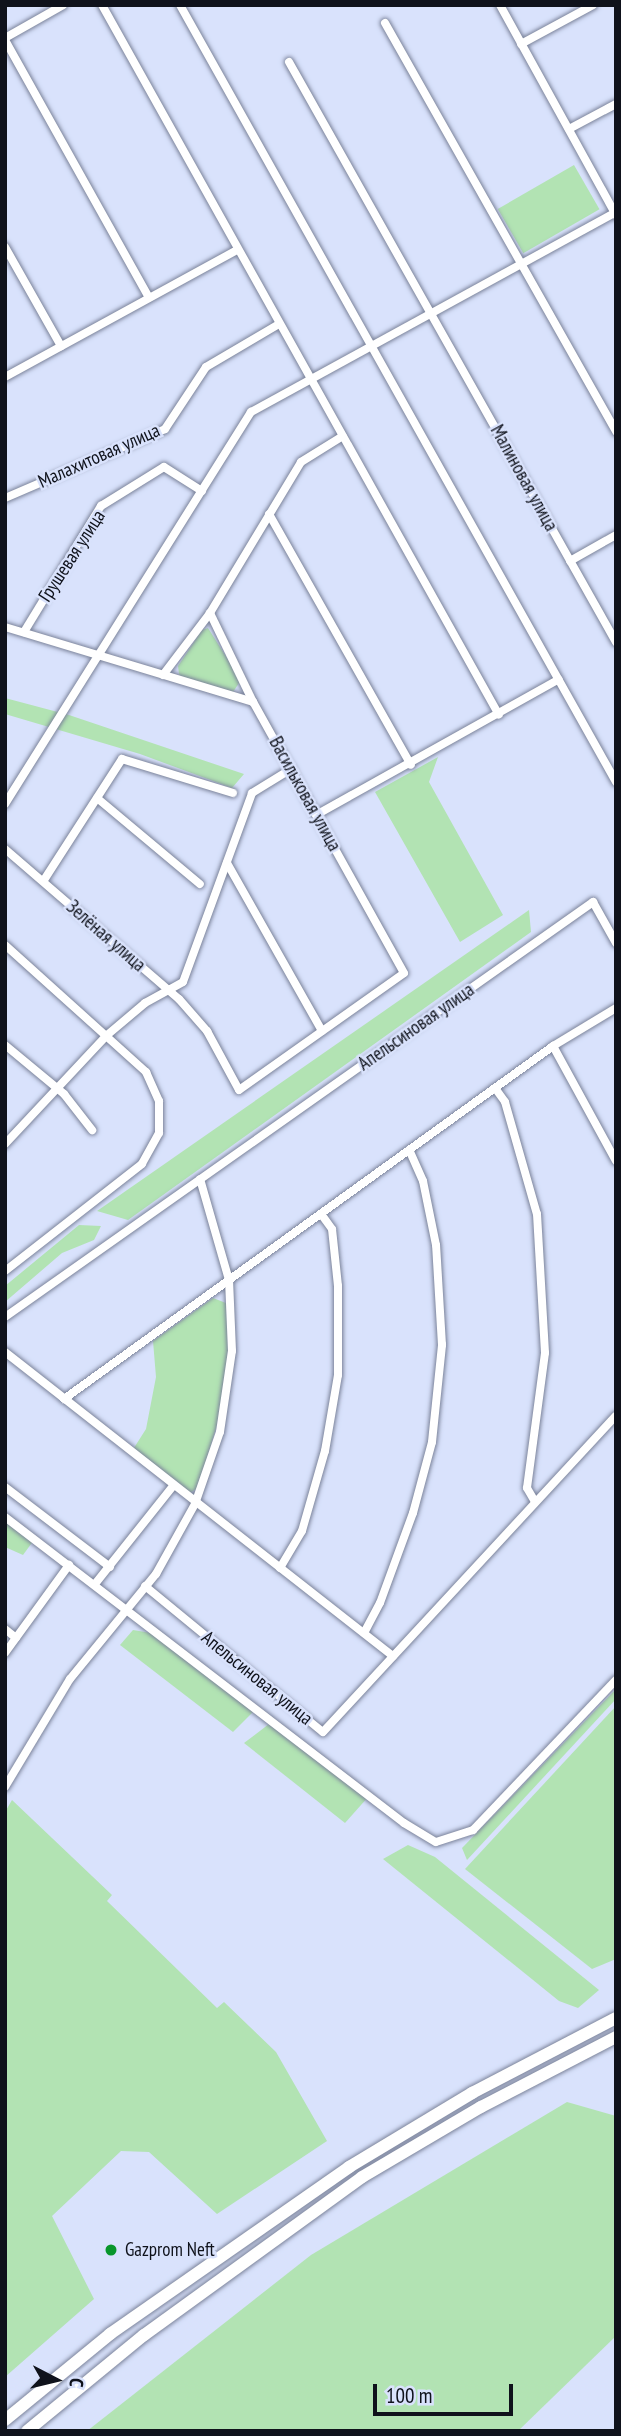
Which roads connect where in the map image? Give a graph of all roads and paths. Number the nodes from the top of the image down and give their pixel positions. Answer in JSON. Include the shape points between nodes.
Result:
{"nodes":[{"id":1,"x":63,"y":5,"type":"edge"},
{"id":2,"x":102,"y":5,"type":"edge"},
{"id":3,"x":180,"y":5,"type":"edge"},
{"id":4,"x":500,"y":5,"type":"edge"},
{"id":5,"x":593,"y":5,"type":"edge"},
{"id":6,"x":385,"y":23,"type":"dead end"},
{"id":7,"x":5,"y":39,"type":"edge"},
{"id":8,"x":521,"y":44,"type":"junction"},
{"id":9,"x":289,"y":62,"type":"dead end"},
{"id":10,"x":616,"y":104,"type":"edge"},
{"id":11,"x":569,"y":130,"type":"junction"},
{"id":12,"x":615,"y":213,"type":"edge"},
{"id":13,"x":5,"y":247,"type":"edge"},
{"id":14,"x":237,"y":250,"type":"junction"},
{"id":15,"x":524,"y":263,"type":"junction"},
{"id":16,"x":149,"y":298,"type":"junction"},
{"id":17,"x":432,"y":313,"type":"junction"},
{"id":18,"x":279,"y":324,"type":"junction"},
{"id":19,"x":370,"y":345,"type":"junction"},
{"id":20,"x":61,"y":346,"type":"junction"},
{"id":21,"x":5,"y":377,"type":"edge"},
{"id":22,"x":309,"y":378,"type":"junction"},
{"id":23,"x":616,"y":432,"type":"edge"},
{"id":24,"x":343,"y":436,"type":"junction"},
{"id":25,"x":202,"y":491,"type":"junction"},
{"id":26,"x":5,"y":498,"type":"edge"},
{"id":27,"x":269,"y":514,"type":"junction"},
{"id":28,"x":616,"y":535,"type":"edge"},
{"id":29,"x":569,"y":561,"type":"junction"},
{"id":30,"x":210,"y":613,"type":"junction"},
{"id":31,"x":5,"y":627,"type":"edge"},
{"id":32,"x":24,"y":632,"type":"junction"},
{"id":33,"x":616,"y":642,"type":"edge"},
{"id":34,"x":101,"y":655,"type":"junction"},
{"id":35,"x":163,"y":675,"type":"junction"},
{"id":36,"x":559,"y":679,"type":"junction"},
{"id":37,"x":253,"y":702,"type":"junction"},
{"id":38,"x":499,"y":715,"type":"junction"},
{"id":39,"x":411,"y":765,"type":"junction"},
{"id":40,"x":291,"y":769,"type":"junction"},
{"id":41,"x":616,"y":782,"type":"edge"},
{"id":42,"x":233,"y":793,"type":"dead end"},
{"id":43,"x":97,"y":799,"type":"junction"},
{"id":44,"x":5,"y":804,"type":"edge"},
{"id":45,"x":316,"y":815,"type":"junction"},
{"id":46,"x":5,"y":849,"type":"edge"},
{"id":47,"x":227,"y":863,"type":"junction"},
{"id":48,"x":44,"y":880,"type":"junction"},
{"id":49,"x":200,"y":884,"type":"dead end"},
{"id":50,"x":616,"y":943,"type":"edge"},
{"id":51,"x":5,"y":946,"type":"edge"},
{"id":52,"x":169,"y":991,"type":"junction"},
{"id":53,"x":616,"y":1008,"type":"edge"},
{"id":54,"x":321,"y":1031,"type":"junction"},
{"id":55,"x":106,"y":1036,"type":"junction"},
{"id":56,"x":5,"y":1045,"type":"edge"},
{"id":57,"x":553,"y":1046,"type":"junction"},
{"id":58,"x":495,"y":1088,"type":"junction"},
{"id":59,"x":56,"y":1089,"type":"junction"},
{"id":60,"x":92,"y":1130,"type":"dead end"},
{"id":61,"x":5,"y":1144,"type":"edge"},
{"id":62,"x":409,"y":1150,"type":"junction"},
{"id":63,"x":616,"y":1161,"type":"edge"},
{"id":64,"x":200,"y":1179,"type":"junction"},
{"id":65,"x":321,"y":1214,"type":"junction"},
{"id":66,"x":5,"y":1271,"type":"edge"},
{"id":67,"x":229,"y":1280,"type":"junction"},
{"id":68,"x":5,"y":1317,"type":"edge"},
{"id":69,"x":5,"y":1352,"type":"edge"},
{"id":70,"x":64,"y":1399,"type":"junction"},
{"id":71,"x":616,"y":1416,"type":"edge"},
{"id":72,"x":173,"y":1486,"type":"junction"},
{"id":73,"x":5,"y":1488,"type":"edge"},
{"id":74,"x":534,"y":1500,"type":"junction"},
{"id":75,"x":195,"y":1504,"type":"junction"},
{"id":76,"x":5,"y":1517,"type":"edge"},
{"id":77,"x":69,"y":1565,"type":"junction"},
{"id":78,"x":110,"y":1567,"type":"junction"},
{"id":79,"x":279,"y":1568,"type":"junction"},
{"id":80,"x":95,"y":1584,"type":"junction"},
{"id":81,"x":145,"y":1586,"type":"junction"},
{"id":82,"x":125,"y":1612,"type":"junction"},
{"id":83,"x":5,"y":1629,"type":"edge"},
{"id":84,"x":364,"y":1633,"type":"junction"},
{"id":85,"x":16,"y":1638,"type":"junction"},
{"id":86,"x":5,"y":1653,"type":"edge"},
{"id":87,"x":393,"y":1656,"type":"junction"},
{"id":88,"x":616,"y":1680,"type":"edge"},
{"id":89,"x":5,"y":1787,"type":"edge"},
{"id":90,"x":616,"y":2018,"type":"edge"},
{"id":91,"x":616,"y":2037,"type":"edge"},
{"id":92,"x":5,"y":2420,"type":"edge"},
{"id":93,"x":27,"y":2431,"type":"edge"}],
"edges":[{"from":1,"to":7,"type":"street"},
{"from":2,"to":14,"type":"street"},
{"from":3,"to":19,"type":"street"},
{"from":4,"to":8,"type":"street"},
{"from":5,"to":8,"type":"street"},
{"from":6,"to":15,"type":"street"},
{"from":7,"to":16,"type":"street"},
{"from":8,"to":11,"type":"street"},
{"from":9,"to":17,"type":"street","name":"Малиновая улица"},
{"from":10,"to":11,"type":"street"},
{"from":11,"to":12,"type":"street"},
{"from":12,"to":15,"type":"street"},
{"from":13,"to":20,"type":"street"},
{"from":14,"to":16,"type":"street"},
{"from":14,"to":18,"type":"street"},
{"from":15,"to":17,"type":"street"},
{"from":15,"to":23,"type":"street"},
{"from":16,"to":20,"type":"street"},
{"from":17,"to":19,"type":"street"},
{"from":17,"to":29,"type":"street","name":"Малиновая улица"},
{"from":18,"to":22,"type":"street"},
{"from":18,"to":26,"type":"street","name":"Малахитовая улица","via":[[206,367],[165,429]]},
{"from":19,"to":22,"type":"street"},
{"from":19,"to":36,"type":"street"},
{"from":20,"to":21,"type":"street"},
{"from":22,"to":24,"type":"street"},
{"from":22,"to":25,"type":"street","via":[[251,412]]},
{"from":24,"to":27,"type":"street","via":[[300,462]]},
{"from":24,"to":38,"type":"street"},
{"from":25,"to":32,"type":"street","name":"Грушевая улица","via":[[164,467],[101,506]]},
{"from":25,"to":34,"type":"street"},
{"from":27,"to":30,"type":"street"},
{"from":27,"to":39,"type":"street"},
{"from":28,"to":29,"type":"street"},
{"from":29,"to":33,"type":"street","name":"Малиновая улица"},
{"from":30,"to":35,"type":"street"},
{"from":30,"to":37,"type":"street","name":"Васильковая улица"},
{"from":31,"to":32,"type":"street"},
{"from":32,"to":34,"type":"street"},
{"from":34,"to":35,"type":"street"},
{"from":34,"to":44,"type":"street"},
{"from":35,"to":37,"type":"street"},
{"from":36,"to":38,"type":"street"},
{"from":36,"to":41,"type":"street"},
{"from":37,"to":40,"type":"street","name":"Васильковая улица"},
{"from":38,"to":39,"type":"street"},
{"from":39,"to":45,"type":"street"},
{"from":40,"to":45,"type":"street","name":"Васильковая улица"},
{"from":40,"to":47,"type":"street","via":[[252,793]]},
{"from":42,"to":43,"type":"street","via":[[122,759]]},
{"from":43,"to":48,"type":"street"},
{"from":43,"to":49,"type":"street"},
{"from":45,"to":54,"type":"street","name":"Васильковая улица","via":[[404,973]]},
{"from":46,"to":48,"type":"street","name":"Зелёная улица"},
{"from":47,"to":52,"type":"street","via":[[183,982]]},
{"from":47,"to":54,"type":"street"},
{"from":48,"to":52,"type":"street","name":"Зелёная улица"},
{"from":50,"to":64,"type":"street","name":"Апельсиновая улица","via":[[593,902]]},
{"from":51,"to":55,"type":"street"},
{"from":52,"to":54,"type":"street","via":[[207,1031],[239,1090]]},
{"from":52,"to":55,"type":"street","via":[[145,1003]]},
{"from":53,"to":57,"type":"street"},
{"from":55,"to":59,"type":"street"},
{"from":55,"to":66,"type":"street","via":[[146,1072],[159,1101],[159,1133],[142,1164]]},
{"from":56,"to":59,"type":"street"},
{"from":57,"to":58,"type":"street"},
{"from":57,"to":63,"type":"street"},
{"from":58,"to":62,"type":"street"},
{"from":58,"to":74,"type":"street","via":[[505,1102],[537,1214],[545,1353],[527,1488]]},
{"from":59,"to":60,"type":"street"},
{"from":59,"to":61,"type":"street"},
{"from":62,"to":65,"type":"street"},
{"from":62,"to":84,"type":"street","via":[[423,1181],[436,1245],[442,1345],[432,1442],[413,1513]]},
{"from":64,"to":67,"type":"street"},
{"from":64,"to":68,"type":"street","name":"Апельсиновая улица"},
{"from":65,"to":67,"type":"street"},
{"from":65,"to":79,"type":"street","via":[[332,1229],[338,1286],[338,1375],[326,1451],[302,1531]]},
{"from":67,"to":70,"type":"street"},
{"from":67,"to":75,"type":"street","via":[[233,1352],[220,1432]]},
{"from":69,"to":70,"type":"street"},
{"from":70,"to":72,"type":"street"},
{"from":71,"to":74,"type":"street","name":"Апельсиновая улица"},
{"from":72,"to":75,"type":"street"},
{"from":72,"to":78,"type":"street"},
{"from":73,"to":78,"type":"street"},
{"from":74,"to":87,"type":"street","name":"Апельсиновая улица"},
{"from":75,"to":79,"type":"street"},
{"from":75,"to":81,"type":"street"},
{"from":76,"to":77,"type":"street"},
{"from":77,"to":80,"type":"street"},
{"from":77,"to":85,"type":"street"},
{"from":78,"to":80,"type":"street"},
{"from":79,"to":84,"type":"street"},
{"from":80,"to":82,"type":"street"},
{"from":81,"to":82,"type":"street"},
{"from":81,"to":87,"type":"street","name":"Апельсиновая улица","via":[[323,1732]]},
{"from":82,"to":88,"type":"street","via":[[436,1842],[473,1830]]},
{"from":82,"to":89,"type":"street","via":[[70,1679]]},
{"from":83,"to":85,"type":"street"},
{"from":84,"to":87,"type":"street"},
{"from":85,"to":86,"type":"street"},
{"from":90,"to":92,"type":"main road","via":[[472,2093],[349,2167],[110,2334]]},
{"from":91,"to":93,"type":"main road","via":[[481,2107],[362,2177],[155,2327]]}]}
